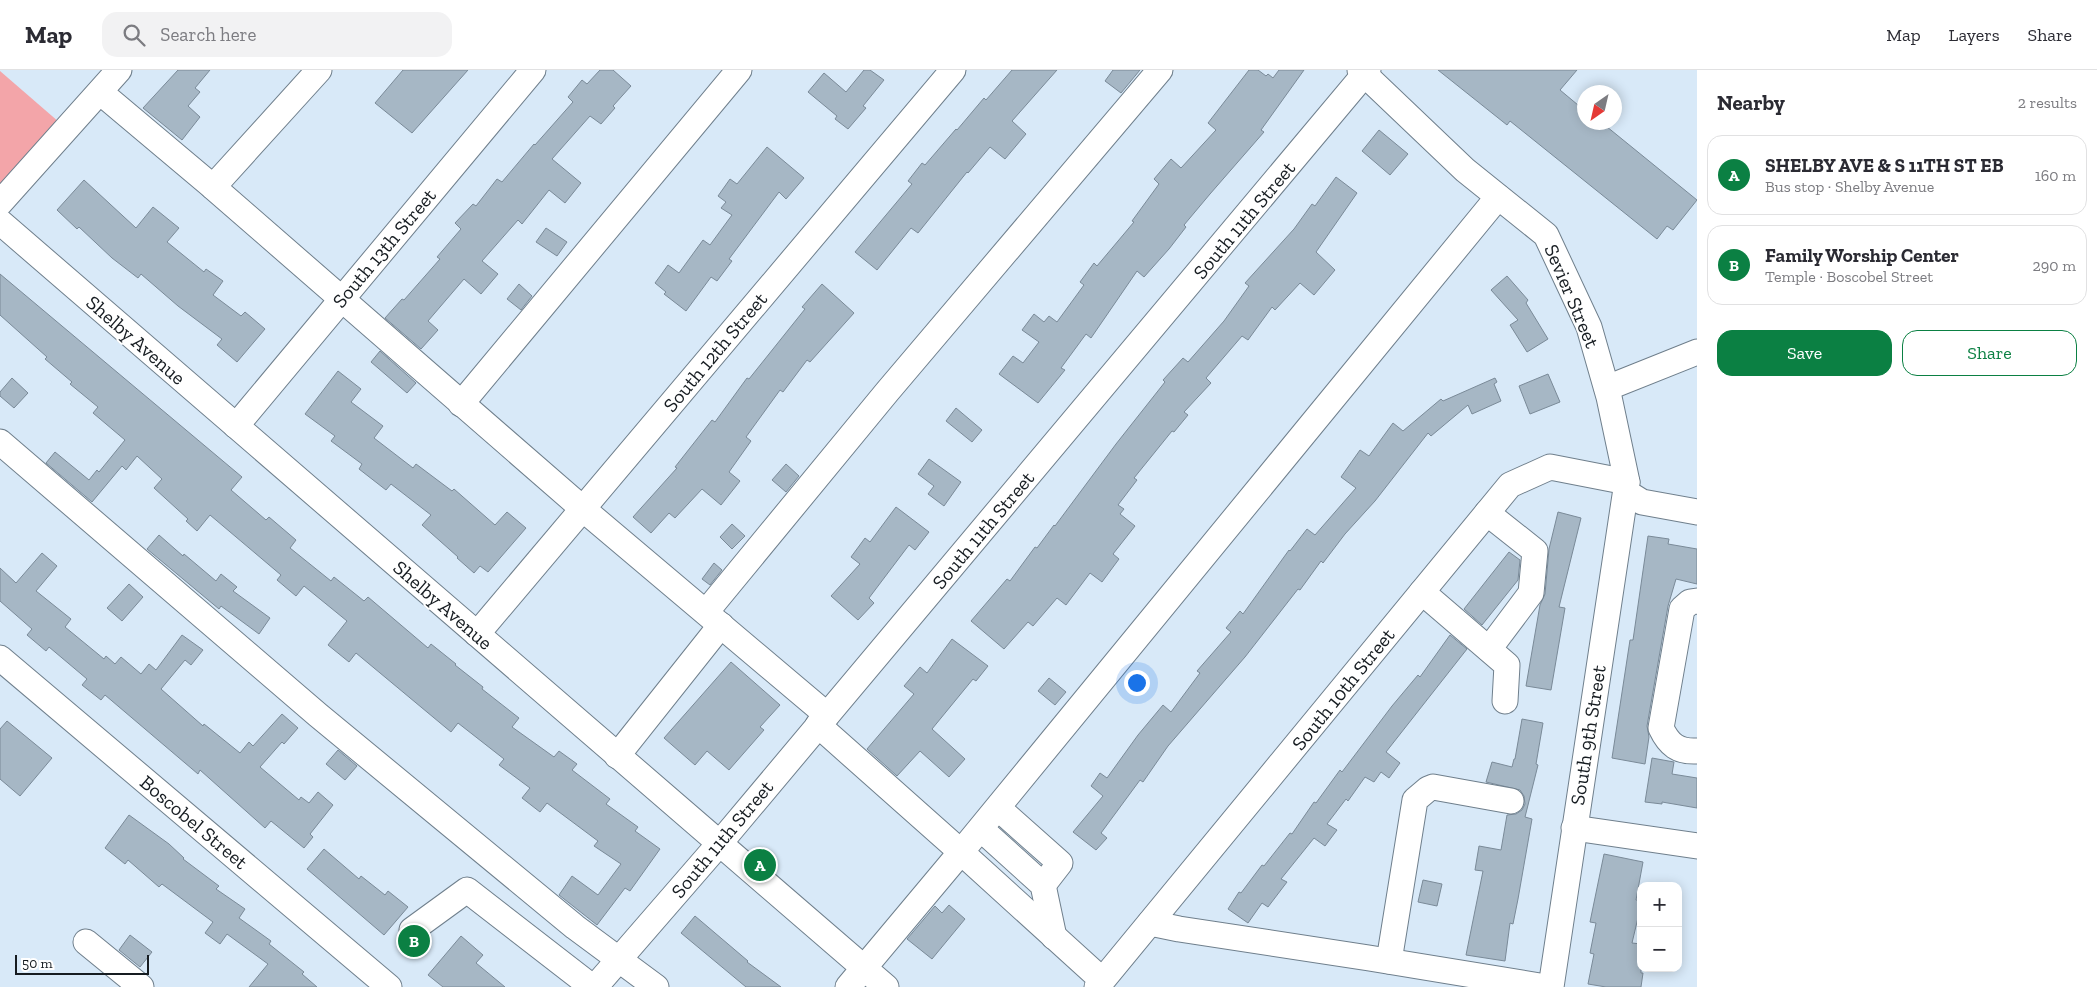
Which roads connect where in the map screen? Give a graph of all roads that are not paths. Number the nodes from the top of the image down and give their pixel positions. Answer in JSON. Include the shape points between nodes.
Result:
{"nodes":[{"id":1,"x":119,"y":70,"type":"edge"},
{"id":2,"x":319,"y":70,"type":"edge"},
{"id":3,"x":533,"y":70,"type":"edge"},
{"id":4,"x":739,"y":70,"type":"edge"},
{"id":5,"x":953,"y":70,"type":"edge"},
{"id":6,"x":1160,"y":70,"type":"edge"},
{"id":7,"x":1364,"y":71,"type":"edge"},
{"id":8,"x":100,"y":92,"type":"junction"},
{"id":9,"x":213,"y":187,"type":"junction"},
{"id":10,"x":1498,"y":196,"type":"junction"},
{"id":11,"x":0,"y":203,"type":"edge"},
{"id":12,"x":0,"y":222,"type":"edge"},
{"id":13,"x":341,"y":300,"type":"junction"},
{"id":14,"x":1697,"y":352,"type":"edge"},
{"id":15,"x":1607,"y":388,"type":"junction"},
{"id":16,"x":461,"y":404,"type":"junction"},
{"id":17,"x":236,"y":426,"type":"junction"},
{"id":18,"x":0,"y":442,"type":"edge"},
{"id":19,"x":1626,"y":487,"type":"junction"},
{"id":20,"x":583,"y":509,"type":"junction"},
{"id":21,"x":1697,"y":512,"type":"edge"},
{"id":22,"x":1487,"y":513,"type":"junction"},
{"id":23,"x":1422,"y":592,"type":"junction"},
{"id":24,"x":1697,"y":601,"type":"edge"},
{"id":25,"x":713,"y":618,"type":"junction"},
{"id":26,"x":477,"y":634,"type":"junction"},
{"id":27,"x":1489,"y":649,"type":"junction"},
{"id":28,"x":0,"y":658,"type":"edge"},
{"id":29,"x":1506,"y":701,"type":"dead end"},
{"id":30,"x":823,"y":720,"type":"junction"},
{"id":31,"x":1697,"y":751,"type":"edge"},
{"id":32,"x":617,"y":756,"type":"junction"},
{"id":33,"x":1512,"y":801,"type":"dead end"},
{"id":34,"x":998,"y":808,"type":"junction"},
{"id":35,"x":1574,"y":828,"type":"junction"},
{"id":36,"x":981,"y":829,"type":"junction"},
{"id":37,"x":719,"y":844,"type":"junction"},
{"id":38,"x":1697,"y":846,"type":"edge"},
{"id":39,"x":961,"y":852,"type":"junction"},
{"id":40,"x":1043,"y":885,"type":"junction"},
{"id":41,"x":1150,"y":923,"type":"junction"},
{"id":42,"x":412,"y":930,"type":"dead end"},
{"id":43,"x":1054,"y":937,"type":"junction"},
{"id":44,"x":86,"y":942,"type":"dead end"},
{"id":45,"x":618,"y":960,"type":"junction"},
{"id":46,"x":1389,"y":961,"type":"junction"},
{"id":47,"x":864,"y":968,"type":"junction"},
{"id":48,"x":1099,"y":984,"type":"edge"},
{"id":49,"x":141,"y":987,"type":"edge"},
{"id":50,"x":389,"y":987,"type":"edge"},
{"id":51,"x":593,"y":987,"type":"edge"},
{"id":52,"x":656,"y":987,"type":"edge"},
{"id":53,"x":848,"y":987,"type":"edge"},
{"id":54,"x":886,"y":987,"type":"edge"},
{"id":55,"x":1546,"y":987,"type":"edge"},
{"id":56,"x":1551,"y":987,"type":"edge"}],
"edges":[{"from":1,"to":8,"type":"street"},
{"from":2,"to":9,"type":"street"},
{"from":3,"to":13,"type":"street","name":"South 13th Street"},
{"from":4,"to":16,"type":"street"},
{"from":5,"to":20,"type":"street","name":"South 12th Street"},
{"from":6,"to":25,"type":"street","via":[[887,392]]},
{"from":7,"to":10,"type":"street","name":"Sevier Street","via":[[1465,170]]},
{"from":7,"to":30,"type":"street","name":"South 11th Street"},
{"from":8,"to":9,"type":"street"},
{"from":8,"to":11,"type":"street"},
{"from":9,"to":13,"type":"street"},
{"from":10,"to":15,"type":"street","name":"Sevier Street","via":[[1546,235],[1589,327]]},
{"from":10,"to":34,"type":"street"},
{"from":12,"to":17,"type":"street","name":"Shelby Avenue"},
{"from":13,"to":16,"type":"street"},
{"from":13,"to":17,"type":"street","name":"South 13th Street"},
{"from":14,"to":15,"type":"street"},
{"from":15,"to":19,"type":"street","name":"Sevier Street"},
{"from":16,"to":20,"type":"street"},
{"from":17,"to":26,"type":"street","name":"Shelby Avenue"},
{"from":18,"to":45,"type":"street","via":[[318,715]]},
{"from":19,"to":21,"type":"street","name":"South 10th Street","via":[[1642,502]]},
{"from":19,"to":22,"type":"street","name":"South 10th Street","via":[[1550,467],[1510,485]]},
{"from":19,"to":35,"type":"street","name":"South 9th Street"},
{"from":20,"to":25,"type":"street"},
{"from":20,"to":26,"type":"street","name":"South 12th Street"},
{"from":22,"to":23,"type":"street","name":"South 10th Street"},
{"from":22,"to":27,"type":"street","via":[[1535,552],[1530,593]]},
{"from":23,"to":27,"type":"street"},
{"from":23,"to":41,"type":"street","name":"South 10th Street"},
{"from":24,"to":31,"type":"street","via":[[1682,609],[1661,728],[1669,743],[1686,752]]},
{"from":25,"to":30,"type":"street"},
{"from":25,"to":32,"type":"street"},
{"from":26,"to":32,"type":"street","name":"Shelby Avenue"},
{"from":27,"to":29,"type":"street","via":[[1507,666]]},
{"from":28,"to":50,"type":"street","name":"Boscobel Street"},
{"from":30,"to":37,"type":"street","name":"South 11th Street"},
{"from":30,"to":39,"type":"street"},
{"from":32,"to":37,"type":"street","name":"Shelby Avenue"},
{"from":33,"to":46,"type":"street","via":[[1433,787],[1415,800]]},
{"from":34,"to":36,"type":"street"},
{"from":34,"to":40,"type":"street","via":[[1060,863]]},
{"from":35,"to":38,"type":"street"},
{"from":35,"to":56,"type":"street","name":"South 9th Street"},
{"from":36,"to":39,"type":"street"},
{"from":36,"to":40,"type":"street"},
{"from":37,"to":45,"type":"street","name":"South 11th Street"},
{"from":37,"to":47,"type":"street","name":"Shelby Avenue"},
{"from":39,"to":43,"type":"street"},
{"from":39,"to":47,"type":"street"},
{"from":40,"to":43,"type":"street"},
{"from":41,"to":46,"type":"street"},
{"from":41,"to":48,"type":"street","name":"South 10th Street"},
{"from":42,"to":51,"type":"street","via":[[467,890]]},
{"from":43,"to":48,"type":"street"},
{"from":44,"to":49,"type":"street"},
{"from":45,"to":51,"type":"street","name":"South 11th Street"},
{"from":45,"to":52,"type":"street"},
{"from":46,"to":55,"type":"street"},
{"from":47,"to":53,"type":"street"},
{"from":47,"to":54,"type":"street","name":"Shelby Avenue"}]}
